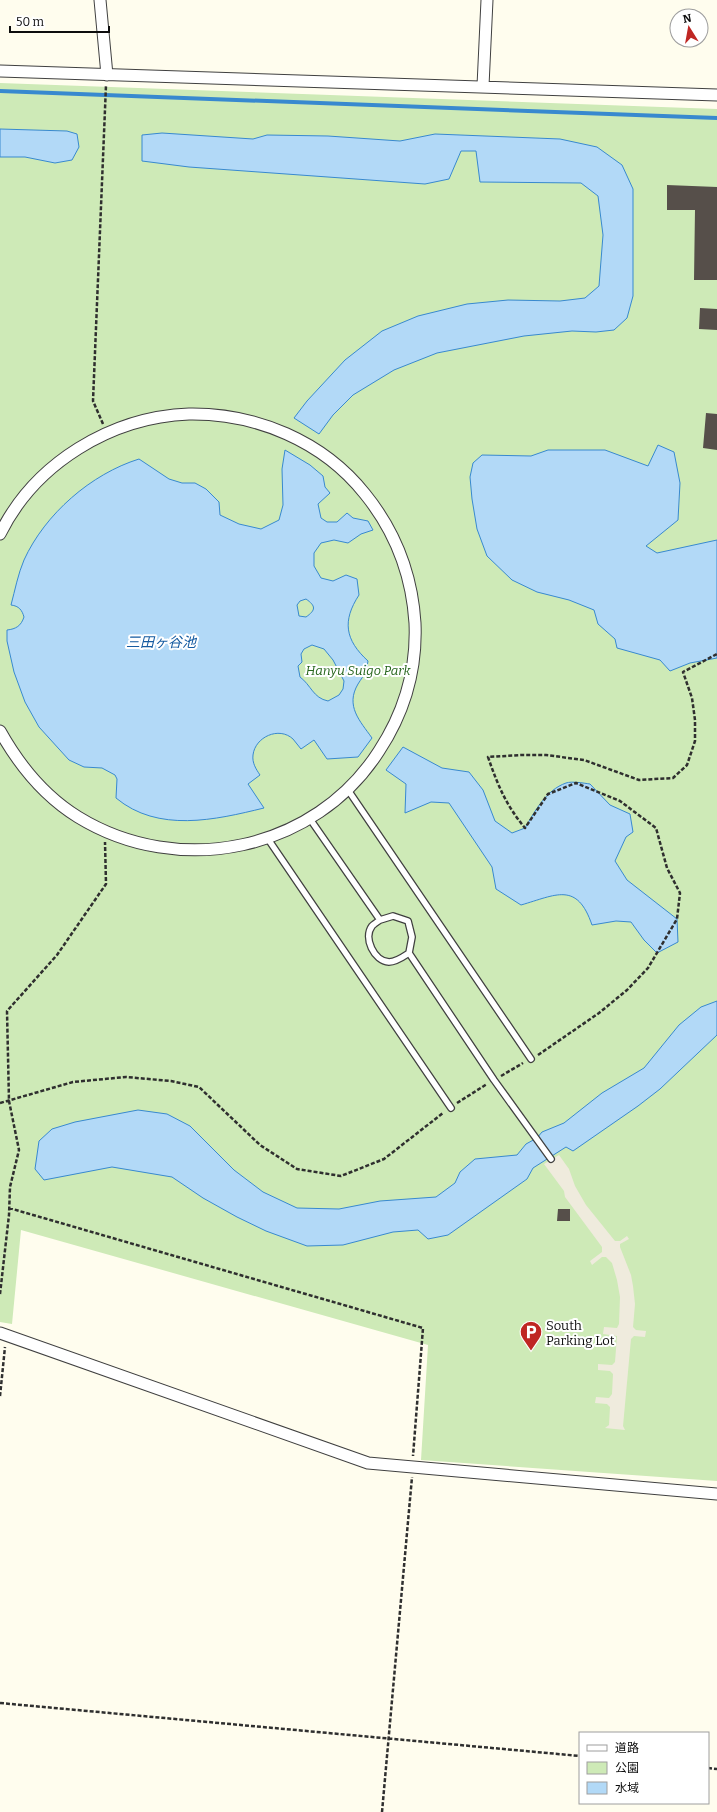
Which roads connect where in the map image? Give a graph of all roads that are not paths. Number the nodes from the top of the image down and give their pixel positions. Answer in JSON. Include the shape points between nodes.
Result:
{"nodes":[{"id":1,"x":100,"y":0,"type":"edge"},
{"id":2,"x":487,"y":0,"type":"edge"},
{"id":3,"x":0,"y":71,"type":"edge"},
{"id":4,"x":107,"y":75,"type":"junction"},
{"id":5,"x":483,"y":86,"type":"junction"},
{"id":6,"x":717,"y":95,"type":"edge"},
{"id":7,"x":0,"y":534,"type":"edge"},
{"id":8,"x":0,"y":731,"type":"edge"},
{"id":9,"x":348,"y":790,"type":"junction"},
{"id":10,"x":310,"y":819,"type":"junction"},
{"id":11,"x":268,"y":839,"type":"junction"},
{"id":12,"x":380,"y":920,"type":"junction"},
{"id":13,"x":409,"y":953,"type":"junction"},
{"id":14,"x":531,"y":1059,"type":"dead end"},
{"id":15,"x":450,"y":1108,"type":"dead end"},
{"id":16,"x":551,"y":1160,"type":"dead end"},
{"id":17,"x":3,"y":1334,"type":"edge"},
{"id":18,"x":717,"y":1494,"type":"edge"}],
"edges":[{"from":1,"to":4,"type":"street"},
{"from":2,"to":5,"type":"street"},
{"from":3,"to":4,"type":"street"},
{"from":4,"to":5,"type":"street"},
{"from":5,"to":6,"type":"street"},
{"from":7,"to":9,"type":"street","via":[[19,502],[59,462],[107,432],[139,421],[173,415],[206,414],[247,420],[304,442],[332,461],[357,484],[378,510],[395,540],[407,571],[414,604],[412,672],[400,711],[389,736],[371,764]]},
{"from":8,"to":11,"type":"street","via":[[26,771],[53,798],[77,817],[104,831],[136,843],[202,851],[236,847]]},
{"from":9,"to":10,"type":"street"},
{"from":9,"to":14,"type":"lane"},
{"from":10,"to":11,"type":"street"},
{"from":10,"to":12,"type":"lane"},
{"from":11,"to":15,"type":"lane"},
{"from":12,"to":13,"type":"lane","via":[[393,916],[408,921],[412,937]]},
{"from":12,"to":13,"type":"lane","via":[[372,926],[369,933],[370,946],[378,958],[388,962],[395,961]]},
{"from":13,"to":16,"type":"lane"},
{"from":17,"to":18,"type":"street","via":[[368,1463]]}]}
